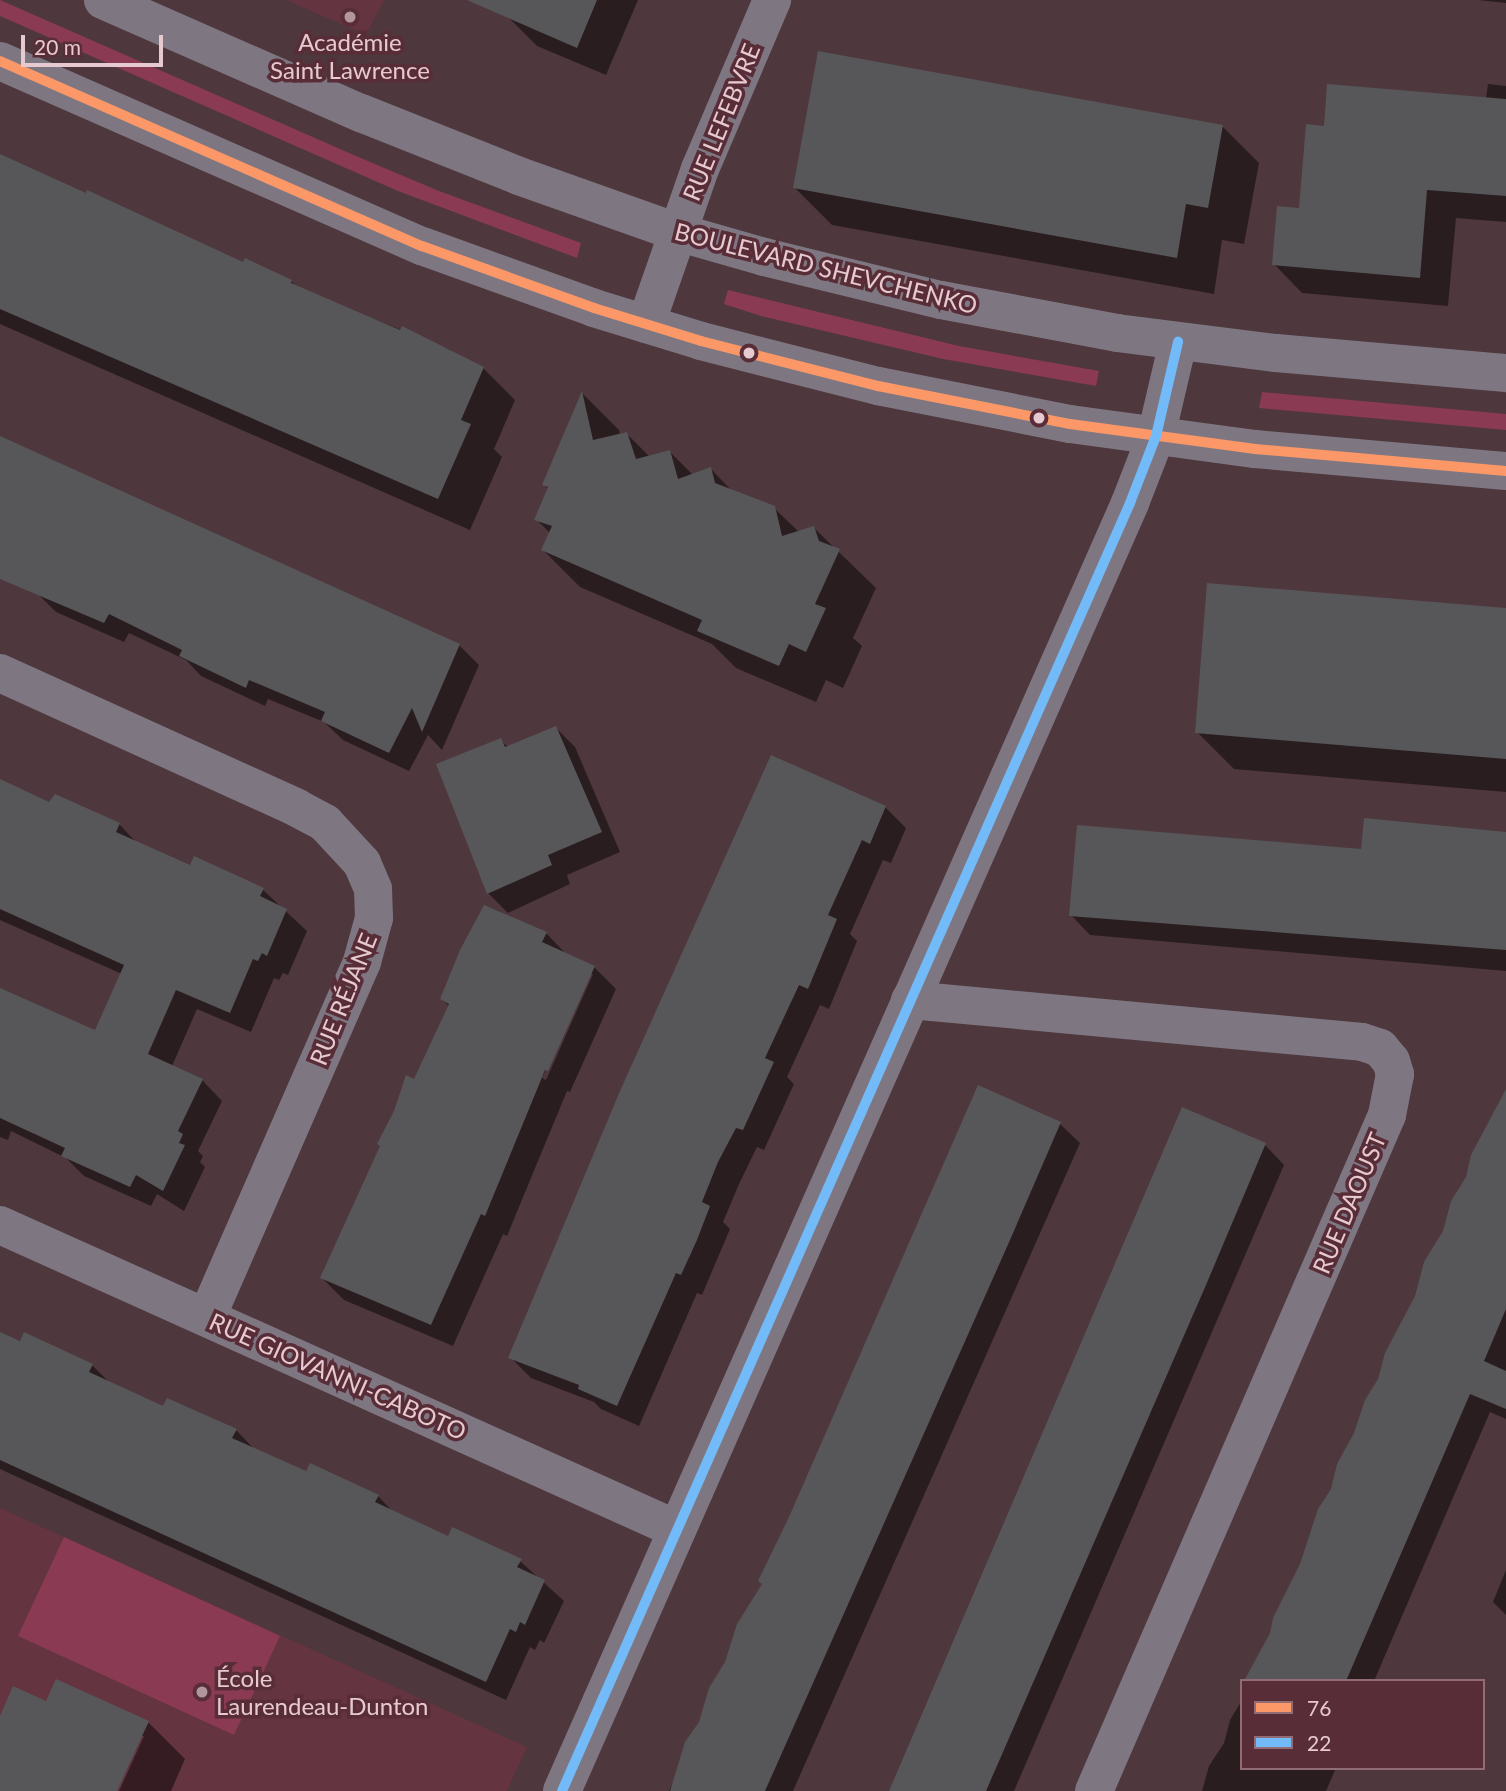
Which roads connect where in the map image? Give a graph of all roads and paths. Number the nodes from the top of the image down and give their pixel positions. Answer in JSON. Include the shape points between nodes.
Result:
{"nodes":[{"id":1,"x":103,"y":0,"type":"edge"},
{"id":2,"x":772,"y":0,"type":"edge"},
{"id":3,"x":0,"y":61,"type":"edge"},
{"id":4,"x":677,"y":232,"type":"junction"},
{"id":5,"x":646,"y":324,"type":"junction"},
{"id":6,"x":1178,"y":342,"type":"junction"},
{"id":7,"x":1506,"y":373,"type":"edge"},
{"id":8,"x":1156,"y":436,"type":"junction"},
{"id":9,"x":1506,"y":471,"type":"edge"},
{"id":10,"x":0,"y":673,"type":"edge"},
{"id":11,"x":910,"y":1000,"type":"junction"},
{"id":12,"x":0,"y":1225,"type":"edge"},
{"id":13,"x":207,"y":1316,"type":"junction"},
{"id":14,"x":676,"y":1529,"type":"junction"},
{"id":15,"x":562,"y":1791,"type":"edge"},
{"id":16,"x":1094,"y":1791,"type":"edge"}],
"edges":[{"from":1,"to":4,"type":"street","name":"BOULEVARD SHEVCHENKO","via":[[445,147]]},
{"from":2,"to":4,"type":"street","name":"RUE LEFEBVRE","via":[[699,169]]},
{"from":3,"to":5,"type":"street","via":[[422,246]]},
{"from":4,"to":5,"type":"street","name":"RUE LEFEBVRE"},
{"from":4,"to":6,"type":"street","name":"BOULEVARD SHEVCHENKO","via":[[861,282]]},
{"from":5,"to":8,"type":"street","via":[[878,386]]},
{"from":6,"to":7,"type":"street","name":"BOULEVARD SHEVCHENKO"},
{"from":6,"to":8,"type":"street"},
{"from":8,"to":9,"type":"street"},
{"from":8,"to":11,"type":"street"},
{"from":10,"to":13,"type":"street","name":"RUE RÉJANE","via":[[315,818],[346,843],[362,863],[373,889],[374,918],[362,962]]},
{"from":11,"to":14,"type":"street"},
{"from":11,"to":16,"type":"street","name":"RUE DAOUST","via":[[1362,1042],[1380,1048],[1395,1074],[1387,1115]]},
{"from":12,"to":13,"type":"street","name":"RUE GIOVANNI-CABOTO"},
{"from":13,"to":14,"type":"street","name":"RUE GIOVANNI-CABOTO"},
{"from":14,"to":15,"type":"street"}]}
